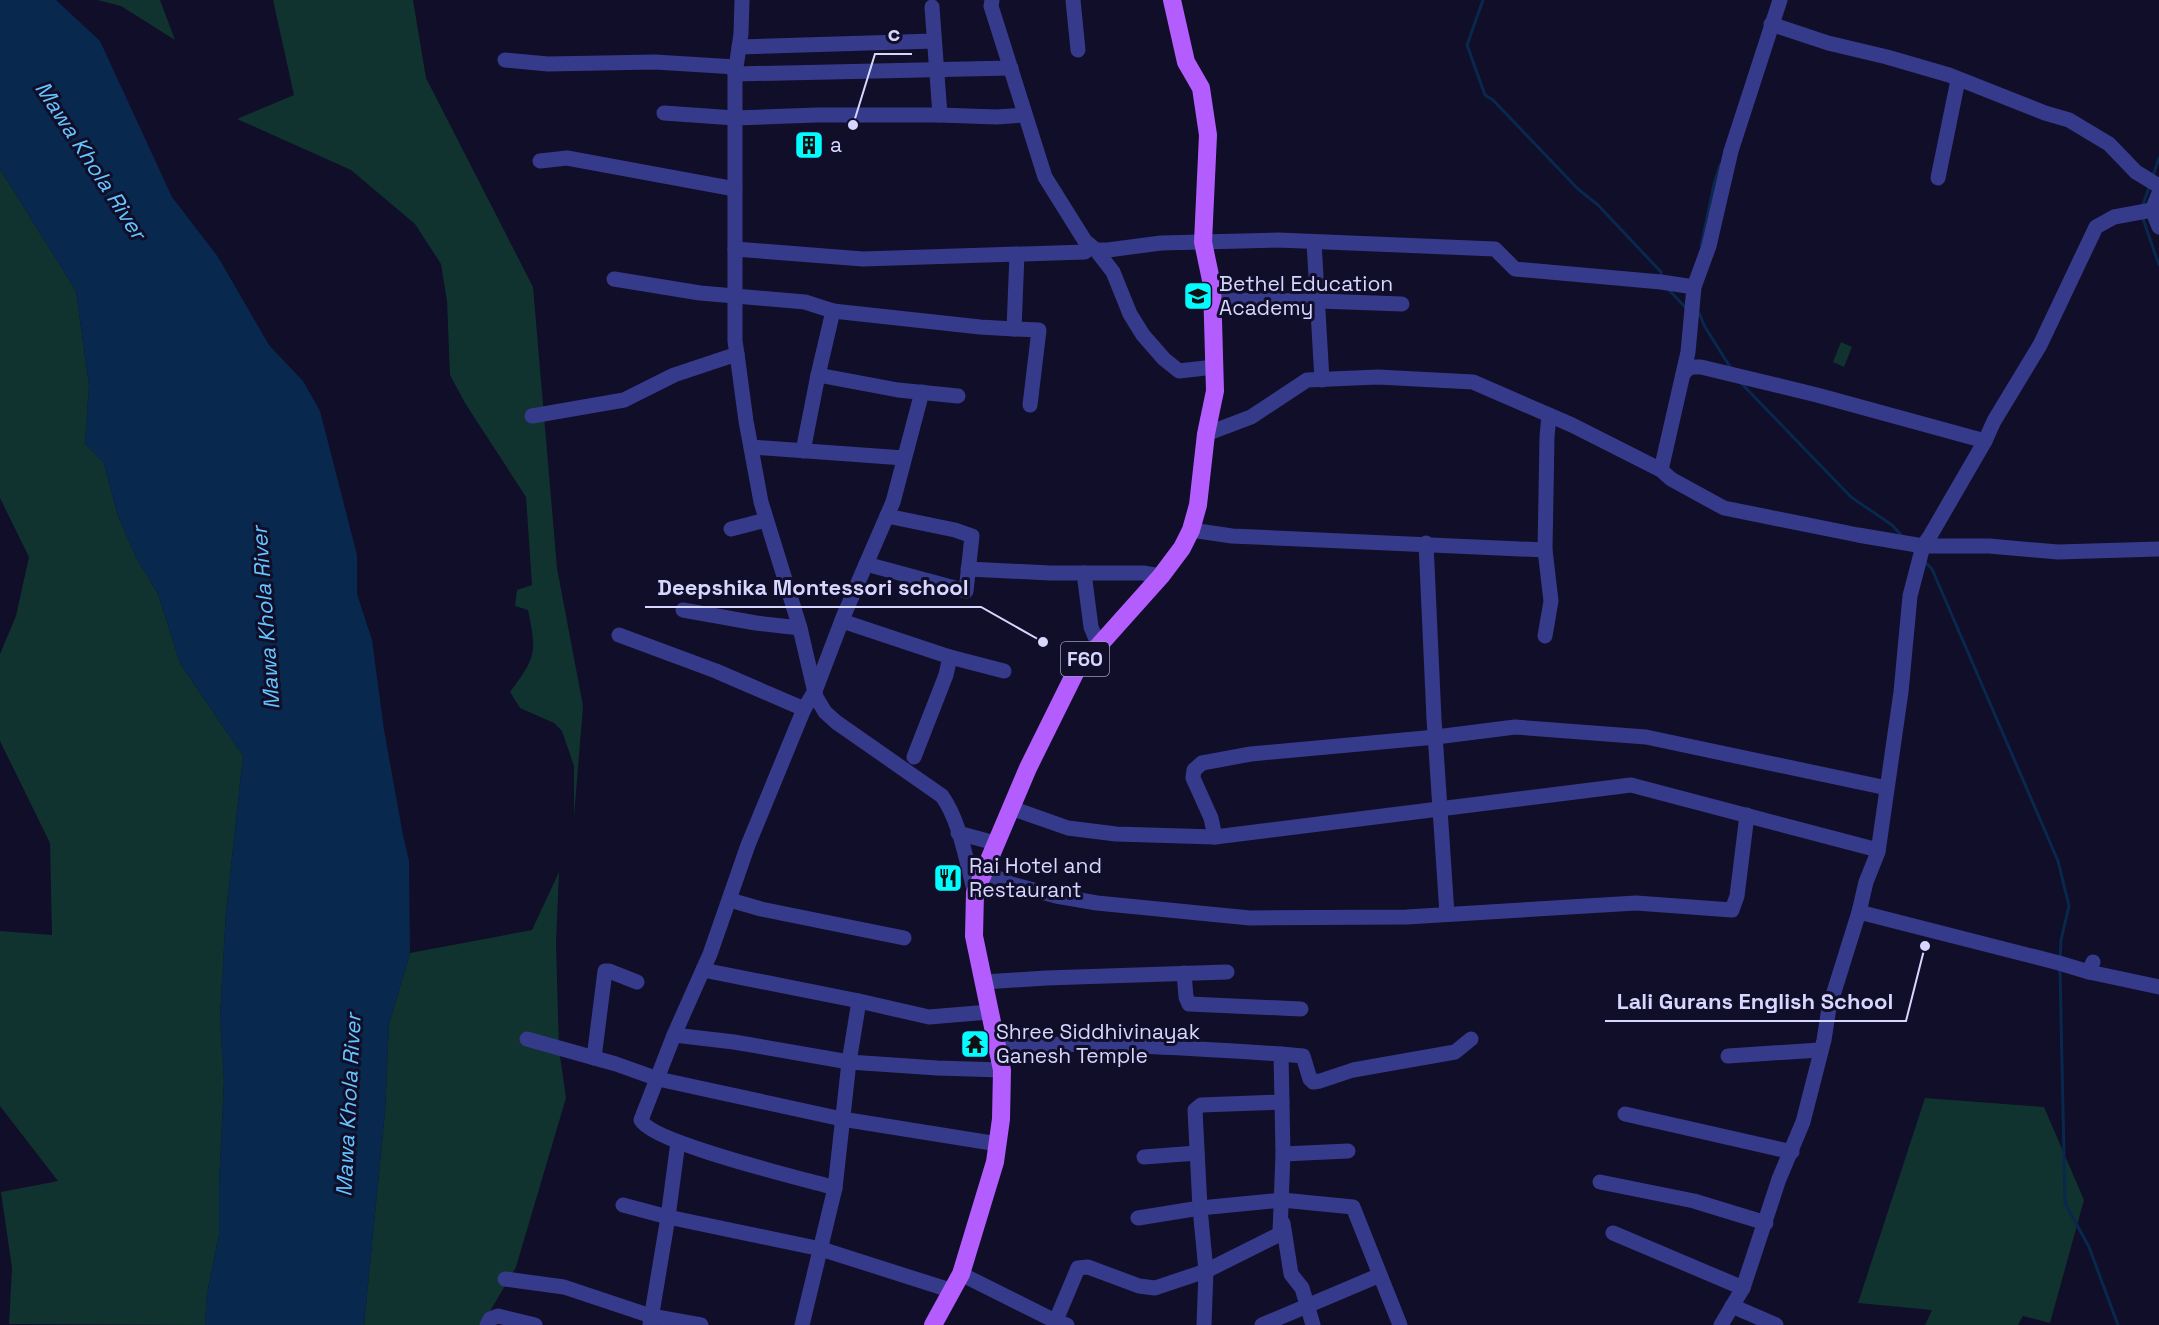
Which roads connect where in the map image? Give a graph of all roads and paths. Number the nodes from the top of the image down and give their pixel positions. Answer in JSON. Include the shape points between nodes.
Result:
{"nodes":[{"id":1,"x":742,"y":0,"type":"edge"},
{"id":2,"x":992,"y":0,"type":"edge"},
{"id":3,"x":1073,"y":0,"type":"edge"},
{"id":4,"x":1172,"y":0,"type":"edge"},
{"id":5,"x":1780,"y":0,"type":"edge"},
{"id":6,"x":932,"y":7,"type":"dead end"},
{"id":7,"x":1771,"y":24,"type":"junction"},
{"id":8,"x":934,"y":41,"type":"junction"},
{"id":9,"x":739,"y":47,"type":"junction"},
{"id":10,"x":1078,"y":50,"type":"dead end"},
{"id":11,"x":505,"y":60,"type":"dead end"},
{"id":12,"x":1011,"y":68,"type":"junction"},
{"id":13,"x":937,"y":69,"type":"junction"},
{"id":14,"x":736,"y":70,"type":"junction"},
{"id":15,"x":1958,"y":80,"type":"junction"},
{"id":16,"x":664,"y":113,"type":"dead end"},
{"id":17,"x":940,"y":115,"type":"junction"},
{"id":18,"x":1024,"y":115,"type":"junction"},
{"id":19,"x":735,"y":118,"type":"junction"},
{"id":20,"x":540,"y":161,"type":"dead end"},
{"id":21,"x":1938,"y":178,"type":"dead end"},
{"id":22,"x":2159,"y":186,"type":"edge"},
{"id":23,"x":735,"y":189,"type":"junction"},
{"id":24,"x":2159,"y":193,"type":"edge"},
{"id":25,"x":2152,"y":210,"type":"junction"},
{"id":26,"x":2159,"y":226,"type":"edge"},
{"id":27,"x":1203,"y":242,"type":"junction"},
{"id":28,"x":1314,"y":242,"type":"junction"},
{"id":29,"x":1094,"y":248,"type":"junction"},
{"id":30,"x":735,"y":249,"type":"junction"},
{"id":31,"x":1017,"y":254,"type":"junction"},
{"id":32,"x":614,"y":279,"type":"dead end"},
{"id":33,"x":1694,"y":287,"type":"junction"},
{"id":34,"x":735,"y":296,"type":"junction"},
{"id":35,"x":1213,"y":300,"type":"junction"},
{"id":36,"x":1319,"y":301,"type":"junction"},
{"id":37,"x":1402,"y":304,"type":"dead end"},
{"id":38,"x":833,"y":311,"type":"junction"},
{"id":39,"x":1014,"y":329,"type":"junction"},
{"id":40,"x":737,"y":354,"type":"junction"},
{"id":41,"x":1687,"y":355,"type":"junction"},
{"id":42,"x":1698,"y":366,"type":"junction"},
{"id":43,"x":1214,"y":367,"type":"junction"},
{"id":44,"x":1683,"y":374,"type":"junction"},
{"id":45,"x":818,"y":375,"type":"junction"},
{"id":46,"x":1322,"y":380,"type":"junction"},
{"id":47,"x":922,"y":392,"type":"junction"},
{"id":48,"x":958,"y":396,"type":"dead end"},
{"id":49,"x":1030,"y":405,"type":"dead end"},
{"id":50,"x":1549,"y":415,"type":"junction"},
{"id":51,"x":532,"y":416,"type":"dead end"},
{"id":52,"x":1206,"y":434,"type":"junction"},
{"id":53,"x":1985,"y":441,"type":"junction"},
{"id":54,"x":751,"y":447,"type":"junction"},
{"id":55,"x":803,"y":451,"type":"junction"},
{"id":56,"x":904,"y":458,"type":"junction"},
{"id":57,"x":1661,"y":470,"type":"junction"},
{"id":58,"x":886,"y":516,"type":"junction"},
{"id":59,"x":766,"y":520,"type":"junction"},
{"id":60,"x":731,"y":529,"type":"dead end"},
{"id":61,"x":1191,"y":530,"type":"junction"},
{"id":62,"x":1426,"y":543,"type":"junction"},
{"id":63,"x":1923,"y":546,"type":"junction"},
{"id":64,"x":2159,"y":549,"type":"edge"},
{"id":65,"x":1545,"y":550,"type":"junction"},
{"id":66,"x":866,"y":564,"type":"junction"},
{"id":67,"x":968,"y":569,"type":"junction"},
{"id":68,"x":1084,"y":573,"type":"junction"},
{"id":69,"x":1161,"y":576,"type":"junction"},
{"id":70,"x":684,"y":610,"type":"dead end"},
{"id":71,"x":842,"y":621,"type":"junction"},
{"id":72,"x":800,"y":627,"type":"junction"},
{"id":73,"x":620,"y":635,"type":"dead end"},
{"id":74,"x":1545,"y":636,"type":"dead end"},
{"id":75,"x":1098,"y":644,"type":"junction"},
{"id":76,"x":950,"y":657,"type":"junction"},
{"id":77,"x":1004,"y":671,"type":"dead end"},
{"id":78,"x":815,"y":691,"type":"junction"},
{"id":79,"x":804,"y":709,"type":"junction"},
{"id":80,"x":1436,"y":737,"type":"junction"},
{"id":81,"x":914,"y":757,"type":"dead end"},
{"id":82,"x":1887,"y":788,"type":"junction"},
{"id":83,"x":1011,"y":808,"type":"junction"},
{"id":84,"x":1439,"y":808,"type":"junction"},
{"id":85,"x":1747,"y":815,"type":"junction"},
{"id":86,"x":958,"y":833,"type":"junction"},
{"id":87,"x":1215,"y":837,"type":"junction"},
{"id":88,"x":995,"y":843,"type":"junction"},
{"id":89,"x":1878,"y":850,"type":"junction"},
{"id":90,"x":983,"y":871,"type":"junction"},
{"id":91,"x":975,"y":893,"type":"junction"},
{"id":92,"x":730,"y":900,"type":"junction"},
{"id":93,"x":1859,"y":912,"type":"junction"},
{"id":94,"x":1447,"y":914,"type":"junction"},
{"id":95,"x":904,"y":938,"type":"dead end"},
{"id":96,"x":703,"y":970,"type":"junction"},
{"id":97,"x":1227,"y":972,"type":"dead end"},
{"id":98,"x":1184,"y":973,"type":"junction"},
{"id":99,"x":637,"y":982,"type":"dead end"},
{"id":100,"x":983,"y":982,"type":"junction"},
{"id":101,"x":2159,"y":987,"type":"edge"},
{"id":102,"x":859,"y":1001,"type":"junction"},
{"id":103,"x":1301,"y":1010,"type":"dead end"},
{"id":104,"x":989,"y":1012,"type":"junction"},
{"id":105,"x":674,"y":1035,"type":"junction"},
{"id":106,"x":527,"y":1039,"type":"dead end"},
{"id":107,"x":1471,"y":1039,"type":"dead end"},
{"id":108,"x":998,"y":1045,"type":"junction"},
{"id":109,"x":1820,"y":1050,"type":"junction"},
{"id":110,"x":1281,"y":1054,"type":"junction"},
{"id":111,"x":1728,"y":1056,"type":"dead end"},
{"id":112,"x":594,"y":1058,"type":"junction"},
{"id":113,"x":849,"y":1062,"type":"junction"},
{"id":114,"x":1002,"y":1070,"type":"junction"},
{"id":115,"x":658,"y":1079,"type":"junction"},
{"id":116,"x":1282,"y":1102,"type":"junction"},
{"id":117,"x":1625,"y":1114,"type":"dead end"},
{"id":118,"x":842,"y":1119,"type":"junction"},
{"id":119,"x":678,"y":1142,"type":"junction"},
{"id":120,"x":998,"y":1144,"type":"junction"},
{"id":121,"x":1348,"y":1151,"type":"dead end"},
{"id":122,"x":1792,"y":1152,"type":"junction"},
{"id":123,"x":1197,"y":1153,"type":"junction"},
{"id":124,"x":1283,"y":1154,"type":"junction"},
{"id":125,"x":1144,"y":1157,"type":"dead end"},
{"id":126,"x":1600,"y":1182,"type":"dead end"},
{"id":127,"x":836,"y":1188,"type":"junction"},
{"id":128,"x":623,"y":1204,"type":"dead end"},
{"id":129,"x":1282,"y":1207,"type":"junction"},
{"id":130,"x":1200,"y":1208,"type":"junction"},
{"id":131,"x":668,"y":1217,"type":"junction"},
{"id":132,"x":1138,"y":1218,"type":"dead end"},
{"id":133,"x":1766,"y":1223,"type":"junction"},
{"id":134,"x":1613,"y":1233,"type":"dead end"},
{"id":135,"x":821,"y":1249,"type":"junction"},
{"id":136,"x":1206,"y":1271,"type":"junction"},
{"id":137,"x":961,"y":1274,"type":"junction"},
{"id":138,"x":1380,"y":1275,"type":"junction"},
{"id":139,"x":505,"y":1279,"type":"dead end"},
{"id":140,"x":1743,"y":1288,"type":"junction"},
{"id":141,"x":952,"y":1291,"type":"junction"},
{"id":142,"x":1308,"y":1305,"type":"junction"},
{"id":143,"x":1732,"y":1306,"type":"junction"},
{"id":144,"x":650,"y":1321,"type":"edge"},
{"id":145,"x":1059,"y":1324,"type":"edge"},
{"id":146,"x":488,"y":1325,"type":"edge"},
{"id":147,"x":535,"y":1325,"type":"edge"},
{"id":148,"x":702,"y":1325,"type":"edge"},
{"id":149,"x":802,"y":1325,"type":"edge"},
{"id":150,"x":933,"y":1325,"type":"edge"},
{"id":151,"x":1204,"y":1325,"type":"edge"},
{"id":152,"x":1262,"y":1325,"type":"edge"},
{"id":153,"x":1312,"y":1325,"type":"edge"},
{"id":154,"x":1400,"y":1325,"type":"edge"},
{"id":155,"x":1721,"y":1325,"type":"edge"},
{"id":156,"x":1776,"y":1325,"type":"edge"}],
"edges":[{"from":1,"to":9,"type":"street"},
{"from":2,"to":12,"type":"street"},
{"from":3,"to":10,"type":"street"},
{"from":4,"to":27,"type":"main road","number":"F60","via":[[1186,62],[1201,88],[1206,113]]},
{"from":5,"to":7,"type":"street"},
{"from":6,"to":8,"type":"street"},
{"from":7,"to":15,"type":"street"},
{"from":7,"to":33,"type":"street"},
{"from":8,"to":9,"type":"street"},
{"from":8,"to":13,"type":"street"},
{"from":9,"to":14,"type":"street"},
{"from":11,"to":14,"type":"street","via":[[548,64],[655,62]]},
{"from":12,"to":13,"type":"street"},
{"from":12,"to":18,"type":"street"},
{"from":13,"to":14,"type":"street"},
{"from":13,"to":17,"type":"street"},
{"from":14,"to":19,"type":"street"},
{"from":15,"to":21,"type":"street"},
{"from":15,"to":22,"type":"street","via":[[2074,123],[2109,144],[2136,172]]},
{"from":16,"to":19,"type":"street"},
{"from":17,"to":18,"type":"street"},
{"from":17,"to":19,"type":"street"},
{"from":18,"to":29,"type":"street","via":[[1045,177],[1085,241]]},
{"from":19,"to":23,"type":"street"},
{"from":20,"to":23,"type":"street","via":[[567,158]]},
{"from":23,"to":30,"type":"street"},
{"from":24,"to":25,"type":"street"},
{"from":25,"to":26,"type":"street"},
{"from":25,"to":53,"type":"street","via":[[2114,217],[2096,227],[2040,345]]},
{"from":27,"to":28,"type":"street"},
{"from":27,"to":29,"type":"street"},
{"from":27,"to":35,"type":"main road","number":"F60"},
{"from":28,"to":33,"type":"street","via":[[1495,249],[1515,269]]},
{"from":28,"to":36,"type":"street"},
{"from":29,"to":31,"type":"street","via":[[1085,252]]},
{"from":29,"to":43,"type":"street","via":[[1113,272],[1143,335],[1164,359],[1179,371]]},
{"from":30,"to":31,"type":"street","via":[[863,259]]},
{"from":30,"to":34,"type":"street"},
{"from":31,"to":39,"type":"street"},
{"from":32,"to":34,"type":"street"},
{"from":33,"to":41,"type":"street"},
{"from":34,"to":38,"type":"street","via":[[805,302]]},
{"from":34,"to":40,"type":"street"},
{"from":35,"to":36,"type":"street"},
{"from":35,"to":43,"type":"main road","number":"F60"},
{"from":36,"to":37,"type":"street"},
{"from":36,"to":46,"type":"street"},
{"from":38,"to":39,"type":"street"},
{"from":38,"to":45,"type":"street"},
{"from":39,"to":49,"type":"street","via":[[1039,330]]},
{"from":40,"to":51,"type":"street","via":[[674,375],[624,400]]},
{"from":40,"to":54,"type":"street"},
{"from":41,"to":42,"type":"street"},
{"from":41,"to":44,"type":"street"},
{"from":42,"to":44,"type":"street"},
{"from":42,"to":53,"type":"street"},
{"from":43,"to":52,"type":"main road","number":"F60","via":[[1215,391]]},
{"from":44,"to":57,"type":"street"},
{"from":45,"to":47,"type":"street"},
{"from":45,"to":55,"type":"street"},
{"from":46,"to":50,"type":"street","via":[[1378,377],[1473,382]]},
{"from":46,"to":52,"type":"street","via":[[1307,380],[1251,417]]},
{"from":47,"to":48,"type":"street"},
{"from":47,"to":56,"type":"street"},
{"from":50,"to":57,"type":"street"},
{"from":50,"to":65,"type":"street"},
{"from":52,"to":61,"type":"main road","number":"F60","via":[[1198,505]]},
{"from":53,"to":63,"type":"street"},
{"from":54,"to":55,"type":"street"},
{"from":54,"to":59,"type":"street"},
{"from":55,"to":56,"type":"street"},
{"from":56,"to":58,"type":"street"},
{"from":57,"to":63,"type":"street","via":[[1724,508]]},
{"from":58,"to":66,"type":"street"},
{"from":58,"to":67,"type":"street","via":[[972,536]]},
{"from":59,"to":60,"type":"street"},
{"from":59,"to":72,"type":"street"},
{"from":61,"to":62,"type":"street","via":[[1232,536]]},
{"from":61,"to":69,"type":"main road","number":"F60"},
{"from":62,"to":65,"type":"street"},
{"from":62,"to":80,"type":"street"},
{"from":63,"to":64,"type":"street","via":[[2058,552]]},
{"from":63,"to":82,"type":"street","via":[[1910,596]]},
{"from":65,"to":74,"type":"street","via":[[1551,601]]},
{"from":66,"to":67,"type":"street","via":[[966,591]]},
{"from":66,"to":71,"type":"street"},
{"from":67,"to":68,"type":"street"},
{"from":68,"to":69,"type":"street"},
{"from":68,"to":75,"type":"street","via":[[1090,627]]},
{"from":69,"to":75,"type":"main road","number":"F60"},
{"from":70,"to":72,"type":"street"},
{"from":71,"to":76,"type":"street"},
{"from":71,"to":78,"type":"street"},
{"from":72,"to":78,"type":"street"},
{"from":73,"to":79,"type":"street","via":[[716,670]]},
{"from":75,"to":83,"type":"main road","number":"F60","via":[[1076,670]]},
{"from":76,"to":77,"type":"street"},
{"from":76,"to":81,"type":"street"},
{"from":78,"to":79,"type":"street"},
{"from":78,"to":86,"type":"street","via":[[819,704],[836,722],[942,796]]},
{"from":79,"to":92,"type":"street","via":[[748,845]]},
{"from":80,"to":82,"type":"street","via":[[1515,727],[1646,737]]},
{"from":80,"to":84,"type":"street"},
{"from":80,"to":87,"type":"street","via":[[1251,754],[1202,763],[1194,770],[1193,778]]},
{"from":82,"to":89,"type":"street"},
{"from":83,"to":87,"type":"street","via":[[1068,828],[1116,834]]},
{"from":83,"to":88,"type":"main road","number":"F60"},
{"from":84,"to":85,"type":"street","via":[[1631,785]]},
{"from":84,"to":87,"type":"street"},
{"from":84,"to":94,"type":"street"},
{"from":85,"to":89,"type":"street"},
{"from":85,"to":94,"type":"street","via":[[1732,910],[1636,903]]},
{"from":86,"to":88,"type":"street"},
{"from":86,"to":91,"type":"street"},
{"from":88,"to":90,"type":"main road","number":"F60"},
{"from":89,"to":93,"type":"street"},
{"from":90,"to":91,"type":"main road","number":"F60"},
{"from":90,"to":94,"type":"street","via":[[1011,884],[1056,896],[1189,913],[1250,918]]},
{"from":91,"to":100,"type":"main road","number":"F60","via":[[974,936]]},
{"from":92,"to":95,"type":"street"},
{"from":92,"to":96,"type":"street"},
{"from":93,"to":101,"type":"street"},
{"from":93,"to":109,"type":"street"},
{"from":96,"to":102,"type":"street"},
{"from":96,"to":105,"type":"street"},
{"from":97,"to":98,"type":"street"},
{"from":98,"to":100,"type":"street"},
{"from":98,"to":103,"type":"street","via":[[1189,1004]]},
{"from":99,"to":112,"type":"street","via":[[605,971]]},
{"from":100,"to":104,"type":"main road","number":"F60"},
{"from":102,"to":104,"type":"street","via":[[929,1017]]},
{"from":102,"to":113,"type":"street"},
{"from":104,"to":108,"type":"main road","number":"F60"},
{"from":105,"to":113,"type":"street"},
{"from":105,"to":115,"type":"street"},
{"from":106,"to":112,"type":"street"},
{"from":107,"to":110,"type":"street","via":[[1455,1052],[1353,1070],[1313,1082],[1303,1056]]},
{"from":108,"to":110,"type":"street","via":[[1137,1045]]},
{"from":108,"to":114,"type":"main road","number":"F60"},
{"from":109,"to":111,"type":"street"},
{"from":109,"to":122,"type":"street"},
{"from":110,"to":116,"type":"street"},
{"from":112,"to":115,"type":"street"},
{"from":113,"to":114,"type":"street"},
{"from":113,"to":118,"type":"street"},
{"from":114,"to":120,"type":"main road","number":"F60"},
{"from":115,"to":118,"type":"street"},
{"from":115,"to":119,"type":"street","via":[[641,1120],[645,1126]]},
{"from":116,"to":123,"type":"street","via":[[1197,1107]]},
{"from":116,"to":124,"type":"street"},
{"from":117,"to":122,"type":"street"},
{"from":118,"to":120,"type":"street"},
{"from":118,"to":127,"type":"street"},
{"from":119,"to":127,"type":"street"},
{"from":119,"to":131,"type":"street"},
{"from":120,"to":137,"type":"main road","number":"F60"},
{"from":121,"to":124,"type":"street"},
{"from":122,"to":133,"type":"street"},
{"from":123,"to":125,"type":"street"},
{"from":123,"to":130,"type":"street"},
{"from":124,"to":129,"type":"street"},
{"from":126,"to":133,"type":"street","via":[[1694,1201]]},
{"from":127,"to":135,"type":"street"},
{"from":128,"to":131,"type":"street"},
{"from":129,"to":130,"type":"street"},
{"from":129,"to":136,"type":"street","via":[[1280,1232],[1276,1236]]},
{"from":129,"to":138,"type":"street","via":[[1353,1207]]},
{"from":129,"to":142,"type":"street","via":[[1291,1274]]},
{"from":130,"to":132,"type":"street"},
{"from":130,"to":136,"type":"street"},
{"from":131,"to":135,"type":"street"},
{"from":131,"to":144,"type":"street"},
{"from":133,"to":140,"type":"street"},
{"from":134,"to":140,"type":"street"},
{"from":135,"to":141,"type":"street"},
{"from":135,"to":149,"type":"street"},
{"from":136,"to":145,"type":"street","via":[[1155,1288],[1088,1267],[1078,1268]]},
{"from":136,"to":151,"type":"street"},
{"from":137,"to":141,"type":"main road","number":"F60"},
{"from":137,"to":145,"type":"street"},
{"from":138,"to":142,"type":"street"},
{"from":138,"to":154,"type":"street"},
{"from":139,"to":144,"type":"street","via":[[564,1287]]},
{"from":140,"to":143,"type":"street"},
{"from":141,"to":150,"type":"main road","number":"F60"},
{"from":142,"to":152,"type":"street"},
{"from":142,"to":153,"type":"street"},
{"from":143,"to":155,"type":"street"},
{"from":143,"to":156,"type":"street"},
{"from":144,"to":148,"type":"street"},
{"from":146,"to":147,"type":"street","via":[[490,1319],[498,1316]]}]}
